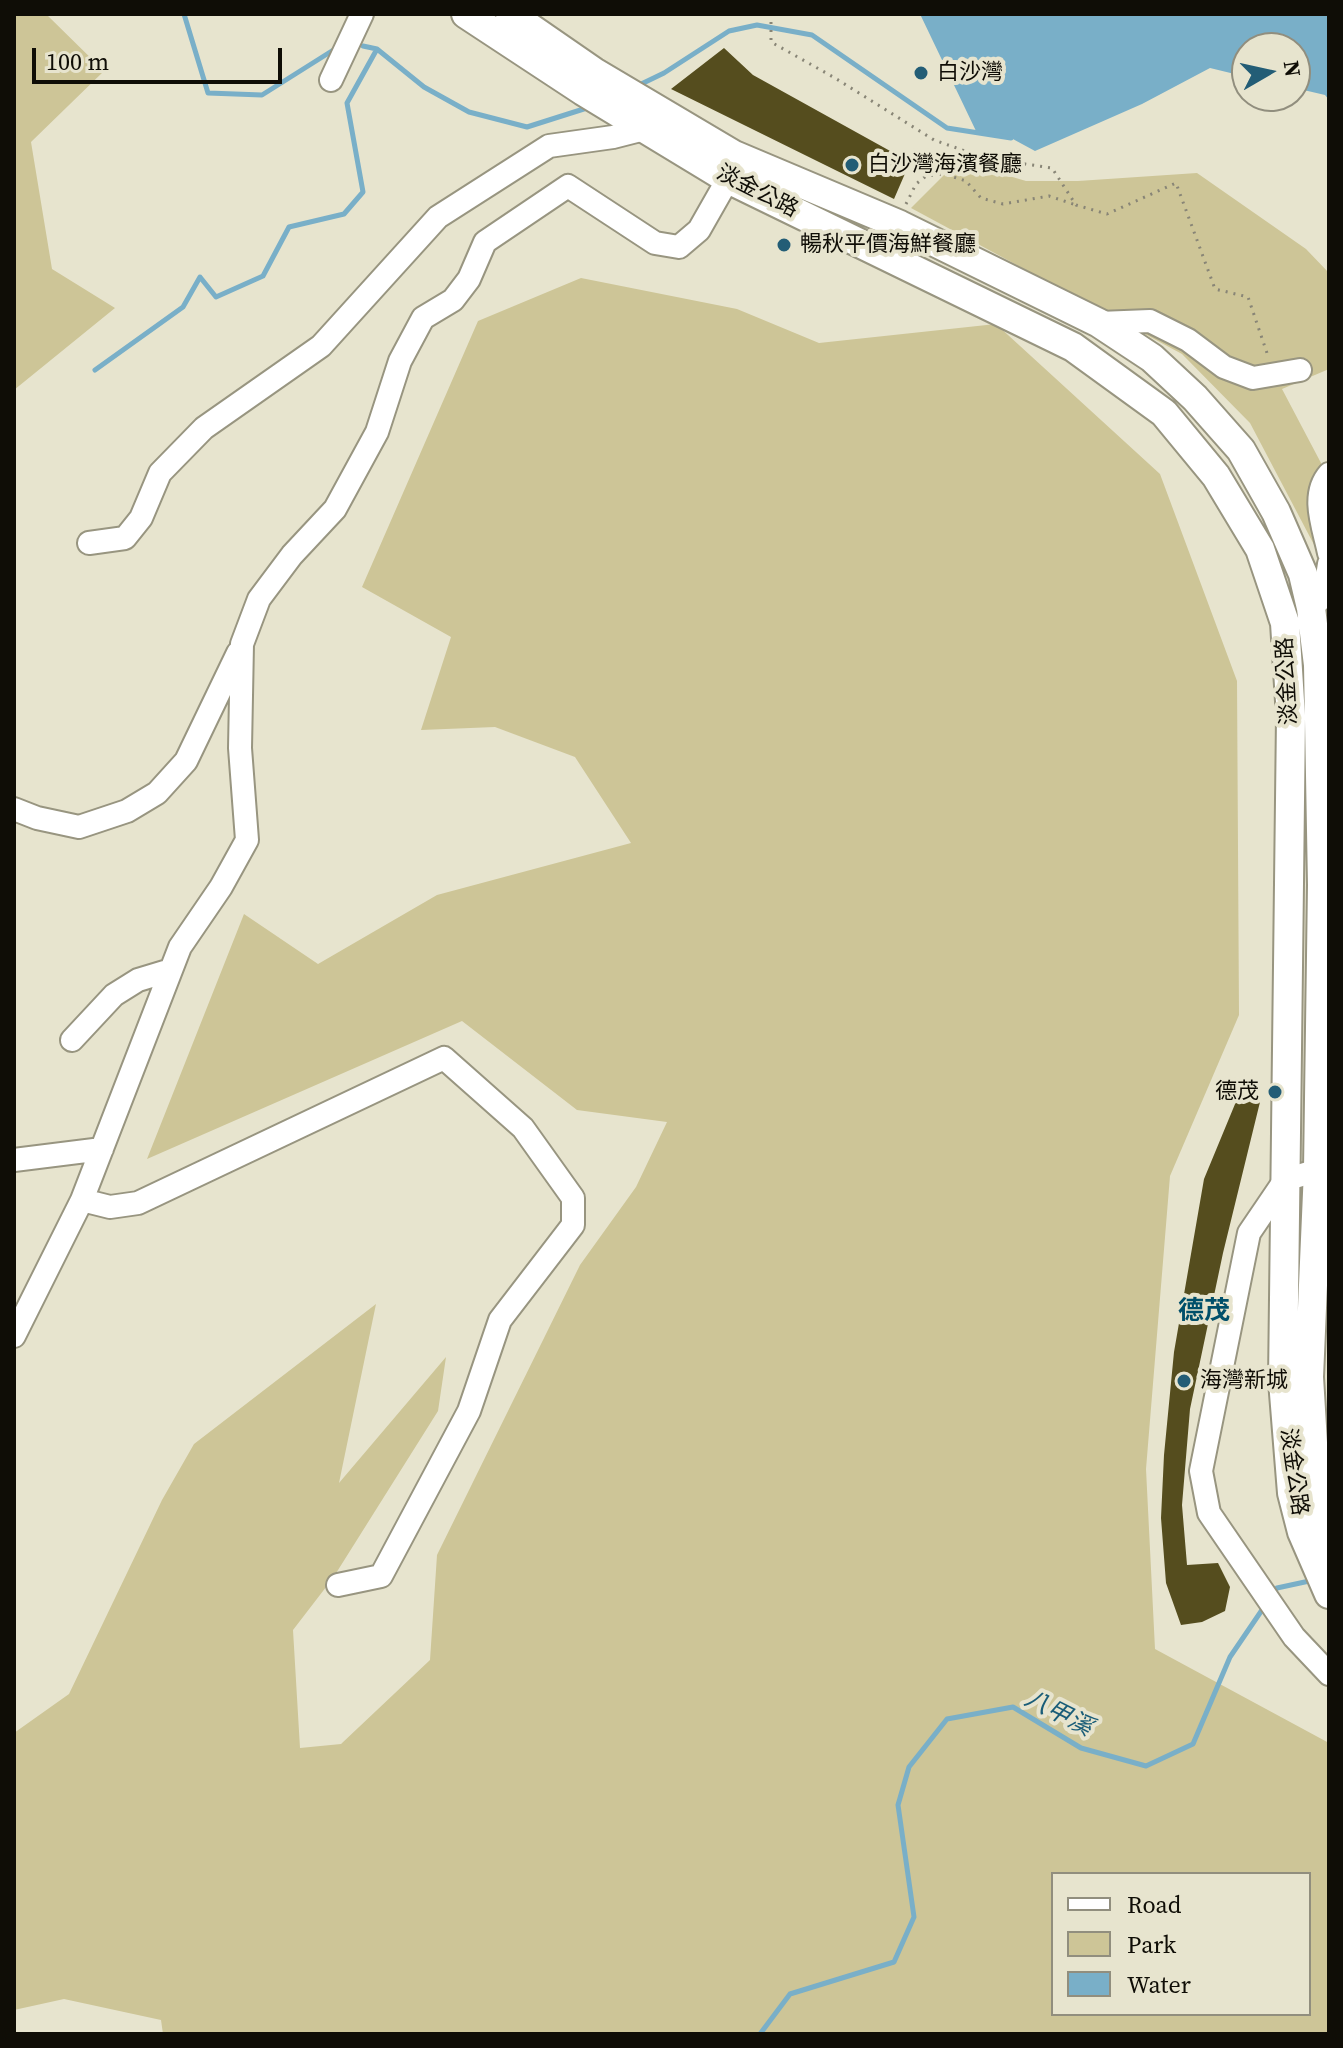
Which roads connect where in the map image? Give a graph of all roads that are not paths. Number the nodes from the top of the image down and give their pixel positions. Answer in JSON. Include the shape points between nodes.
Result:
{"nodes":[{"id":1,"x":362,"y":14,"type":"edge"},
{"id":2,"x":466,"y":14,"type":"edge"},
{"id":3,"x":510,"y":14,"type":"edge"},
{"id":4,"x":331,"y":80,"type":"dead end"},
{"id":5,"x":588,"y":81,"type":"junction"},
{"id":6,"x":637,"y":115,"type":"junction"},
{"id":7,"x":731,"y":167,"type":"junction"},
{"id":8,"x":1099,"y":323,"type":"junction"},
{"id":9,"x":1300,"y":370,"type":"dead end"},
{"id":10,"x":1329,"y":474,"type":"edge"},
{"id":11,"x":89,"y":543,"type":"dead end"},
{"id":12,"x":1329,"y":553,"type":"edge"},
{"id":13,"x":1329,"y":564,"type":"edge"},
{"id":14,"x":1311,"y":608,"type":"junction"},
{"id":15,"x":242,"y":644,"type":"junction"},
{"id":16,"x":14,"y":809,"type":"edge"},
{"id":17,"x":171,"y":970,"type":"junction"},
{"id":18,"x":72,"y":1040,"type":"dead end"},
{"id":19,"x":102,"y":1149,"type":"junction"},
{"id":20,"x":14,"y":1160,"type":"edge"},
{"id":21,"x":1318,"y":1170,"type":"junction"},
{"id":22,"x":1285,"y":1180,"type":"junction"},
{"id":23,"x":82,"y":1200,"type":"junction"},
{"id":24,"x":14,"y":1336,"type":"edge"},
{"id":25,"x":1323,"y":1556,"type":"edge"},
{"id":26,"x":338,"y":1585,"type":"dead end"},
{"id":27,"x":1329,"y":1594,"type":"edge"},
{"id":28,"x":1329,"y":1674,"type":"edge"}],
"edges":[{"from":1,"to":4,"type":"street"},
{"from":2,"to":5,"type":"main road"},
{"from":3,"to":5,"type":"main road"},
{"from":5,"to":6,"type":"main road"},
{"from":6,"to":7,"type":"main road","name":"淡金公路"},
{"from":6,"to":7,"type":"main road","name":"淡金公路","via":[[677,122]]},
{"from":6,"to":11,"type":"street","via":[[613,137],[549,146],[438,217],[321,346],[204,428],[182,450],[160,473],[141,518],[125,538]]},
{"from":7,"to":8,"type":"main road","name":"淡金公路","via":[[900,225]]},
{"from":7,"to":15,"type":"street","via":[[699,230],[679,247],[655,243],[568,186],[485,242],[453,300],[423,318],[400,361],[377,432],[335,509],[259,599]]},
{"from":7,"to":22,"type":"main road","name":"淡金公路","via":[[1073,347],[1164,413],[1216,476],[1260,549],[1285,623],[1291,717]]},
{"from":8,"to":9,"type":"street","via":[[1150,321],[1224,367],[1253,378]]},
{"from":8,"to":14,"type":"main road","name":"淡金公路","via":[[1152,358],[1241,450],[1276,512],[1303,574]]},
{"from":10,"to":12,"type":"street","via":[[1318,496]]},
{"from":13,"to":14,"type":"street","via":[[1324,596]]},
{"from":14,"to":21,"type":"main road","name":"淡金公路","via":[[1318,665],[1322,885]]},
{"from":15,"to":16,"type":"street","via":[[186,761],[157,793],[127,811],[79,827]]},
{"from":15,"to":17,"type":"street","via":[[240,748],[247,840]]},
{"from":17,"to":18,"type":"street","via":[[138,980],[114,995]]},
{"from":17,"to":19,"type":"street"},
{"from":19,"to":20,"type":"street"},
{"from":19,"to":23,"type":"street"},
{"from":21,"to":22,"type":"street"},
{"from":21,"to":25,"type":"main road","name":"淡金公路","via":[[1309,1377]]},
{"from":22,"to":25,"type":"main road","name":"淡金公路","via":[[1283,1381],[1290,1479],[1302,1532]]},
{"from":22,"to":28,"type":"street","via":[[1249,1233],[1201,1471],[1209,1513],[1273,1609]]},
{"from":23,"to":24,"type":"street"},
{"from":23,"to":26,"type":"street","via":[[110,1207],[138,1203],[444,1058],[523,1128],[573,1198],[573,1225],[500,1320],[469,1411],[381,1576]]},
{"from":25,"to":27,"type":"main road","name":"淡金公路"}]}
